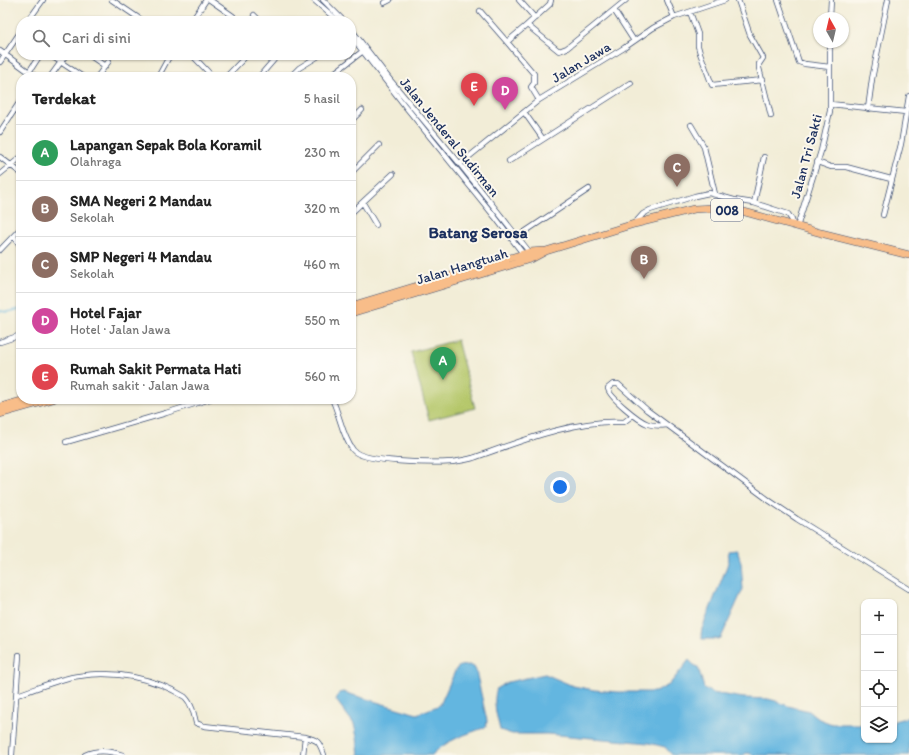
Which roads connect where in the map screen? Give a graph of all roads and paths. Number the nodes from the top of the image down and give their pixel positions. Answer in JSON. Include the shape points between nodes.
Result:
{"nodes":[{"id":1,"x":43,"y":0,"type":"edge"},
{"id":2,"x":112,"y":0,"type":"edge"},
{"id":3,"x":206,"y":0,"type":"edge"},
{"id":4,"x":210,"y":0,"type":"edge"},
{"id":5,"x":390,"y":0,"type":"edge"},
{"id":6,"x":519,"y":0,"type":"edge"},
{"id":7,"x":551,"y":0,"type":"edge"},
{"id":8,"x":626,"y":0,"type":"edge"},
{"id":9,"x":667,"y":0,"type":"edge"},
{"id":10,"x":725,"y":0,"type":"edge"},
{"id":11,"x":738,"y":0,"type":"edge"},
{"id":12,"x":778,"y":0,"type":"edge"},
{"id":13,"x":830,"y":0,"type":"edge"},
{"id":14,"x":888,"y":0,"type":"edge"},
{"id":15,"x":319,"y":1,"type":"edge"},
{"id":16,"x":715,"y":2,"type":"edge"},
{"id":17,"x":384,"y":3,"type":"dead end"},
{"id":18,"x":614,"y":10,"type":"junction"},
{"id":19,"x":480,"y":11,"type":"dead end"},
{"id":20,"x":690,"y":12,"type":"junction"},
{"id":21,"x":830,"y":12,"type":"edge"},
{"id":22,"x":32,"y":16,"type":"edge"},
{"id":23,"x":135,"y":16,"type":"edge"},
{"id":24,"x":195,"y":16,"type":"edge"},
{"id":25,"x":233,"y":16,"type":"dead end"},
{"id":26,"x":333,"y":16,"type":"edge"},
{"id":27,"x":338,"y":16,"type":"edge"},
{"id":28,"x":674,"y":17,"type":"junction"},
{"id":29,"x":535,"y":18,"type":"junction"},
{"id":30,"x":528,"y":25,"type":"junction"},
{"id":31,"x":356,"y":36,"type":"edge"},
{"id":32,"x":16,"y":37,"type":"edge"},
{"id":33,"x":634,"y":41,"type":"junction"},
{"id":34,"x":356,"y":42,"type":"edge"},
{"id":35,"x":507,"y":42,"type":"junction"},
{"id":36,"x":830,"y":48,"type":"edge"},
{"id":37,"x":363,"y":51,"type":"junction"},
{"id":38,"x":2,"y":52,"type":"edge"},
{"id":39,"x":356,"y":56,"type":"edge"},
{"id":40,"x":37,"y":60,"type":"edge"},
{"id":41,"x":58,"y":60,"type":"edge"},
{"id":42,"x":96,"y":60,"type":"edge"},
{"id":43,"x":167,"y":60,"type":"edge"},
{"id":44,"x":197,"y":60,"type":"edge"},
{"id":45,"x":242,"y":60,"type":"edge"},
{"id":46,"x":274,"y":60,"type":"edge"},
{"id":47,"x":312,"y":60,"type":"edge"},
{"id":48,"x":351,"y":60,"type":"edge"},
{"id":49,"x":109,"y":61,"type":"dead end"},
{"id":50,"x":0,"y":62,"type":"edge"},
{"id":51,"x":61,"y":62,"type":"junction"},
{"id":52,"x":105,"y":66,"type":"junction"},
{"id":53,"x":830,"y":67,"type":"junction"},
{"id":54,"x":29,"y":72,"type":"joint"},
{"id":55,"x":54,"y":72,"type":"edge"},
{"id":56,"x":76,"y":72,"type":"edge"},
{"id":57,"x":101,"y":72,"type":"edge"},
{"id":58,"x":161,"y":72,"type":"edge"},
{"id":59,"x":208,"y":72,"type":"edge"},
{"id":60,"x":231,"y":72,"type":"edge"},
{"id":61,"x":263,"y":72,"type":"edge"},
{"id":62,"x":295,"y":72,"type":"edge"},
{"id":63,"x":335,"y":72,"type":"edge"},
{"id":64,"x":763,"y":80,"type":"junction"},
{"id":65,"x":631,"y":83,"type":"dead end"},
{"id":66,"x":909,"y":96,"type":"edge"},
{"id":67,"x":539,"y":100,"type":"junction"},
{"id":68,"x":830,"y":104,"type":"junction"},
{"id":69,"x":16,"y":108,"type":"edge"},
{"id":70,"x":868,"y":109,"type":"junction"},
{"id":71,"x":362,"y":110,"type":"dead end"},
{"id":72,"x":524,"y":112,"type":"junction"},
{"id":73,"x":906,"y":112,"type":"junction"},
{"id":74,"x":356,"y":116,"type":"edge"},
{"id":75,"x":771,"y":116,"type":"dead end"},
{"id":76,"x":691,"y":124,"type":"dead end"},
{"id":77,"x":0,"y":132,"type":"edge"},
{"id":78,"x":543,"y":139,"type":"junction"},
{"id":79,"x":378,"y":145,"type":"dead end"},
{"id":80,"x":0,"y":157,"type":"edge"},
{"id":81,"x":764,"y":157,"type":"dead end"},
{"id":82,"x":16,"y":161,"type":"edge"},
{"id":83,"x":509,"y":161,"type":"dead end"},
{"id":84,"x":818,"y":162,"type":"junction"},
{"id":85,"x":460,"y":164,"type":"junction"},
{"id":86,"x":10,"y":165,"type":"junction"},
{"id":87,"x":356,"y":168,"type":"edge"},
{"id":88,"x":16,"y":169,"type":"edge"},
{"id":89,"x":0,"y":174,"type":"edge"},
{"id":90,"x":393,"y":174,"type":"dead end"},
{"id":91,"x":891,"y":179,"type":"junction"},
{"id":92,"x":474,"y":182,"type":"junction"},
{"id":93,"x":469,"y":186,"type":"junction"},
{"id":94,"x":589,"y":189,"type":"dead end"},
{"id":95,"x":715,"y":194,"type":"junction"},
{"id":96,"x":734,"y":200,"type":"junction"},
{"id":97,"x":364,"y":203,"type":"junction"},
{"id":98,"x":754,"y":203,"type":"junction"},
{"id":99,"x":356,"y":209,"type":"edge"},
{"id":100,"x":731,"y":210,"type":"junction"},
{"id":101,"x":883,"y":215,"type":"dead end"},
{"id":102,"x":634,"y":224,"type":"junction"},
{"id":103,"x":376,"y":225,"type":"dead end"},
{"id":104,"x":795,"y":226,"type":"junction"},
{"id":105,"x":16,"y":234,"type":"edge"},
{"id":106,"x":14,"y":236,"type":"junction"},
{"id":107,"x":517,"y":237,"type":"junction"},
{"id":108,"x":16,"y":239,"type":"edge"},
{"id":109,"x":0,"y":250,"type":"edge"},
{"id":110,"x":909,"y":254,"type":"edge"},
{"id":111,"x":528,"y":256,"type":"junction"},
{"id":112,"x":392,"y":297,"type":"junction"},
{"id":113,"x":356,"y":305,"type":"edge"},
{"id":114,"x":356,"y":311,"type":"edge"},
{"id":115,"x":16,"y":337,"type":"edge"},
{"id":116,"x":0,"y":342,"type":"edge"},
{"id":117,"x":16,"y":402,"type":"edge"},
{"id":118,"x":29,"y":404,"type":"edge"},
{"id":119,"x":195,"y":404,"type":"edge"},
{"id":120,"x":334,"y":404,"type":"edge"},
{"id":121,"x":0,"y":407,"type":"edge"},
{"id":122,"x":0,"y":414,"type":"edge"},
{"id":123,"x":633,"y":415,"type":"junction"},
{"id":124,"x":667,"y":426,"type":"junction"},
{"id":125,"x":66,"y":442,"type":"dead end"},
{"id":126,"x":909,"y":589,"type":"edge"},
{"id":127,"x":20,"y":655,"type":"dead end"},
{"id":128,"x":17,"y":696,"type":"junction"},
{"id":129,"x":306,"y":737,"type":"junction"},
{"id":130,"x":12,"y":755,"type":"edge"},
{"id":131,"x":85,"y":755,"type":"edge"},
{"id":132,"x":123,"y":755,"type":"edge"},
{"id":133,"x":303,"y":755,"type":"edge"},
{"id":134,"x":324,"y":755,"type":"edge"}],
"edges":[{"from":1,"to":22,"type":"street"},
{"from":2,"to":23,"type":"street"},
{"from":3,"to":24,"type":"street"},
{"from":4,"to":25,"type":"street"},
{"from":5,"to":17,"type":"street"},
{"from":6,"to":29,"type":"street"},
{"from":7,"to":29,"type":"street"},
{"from":8,"to":18,"type":"street"},
{"from":9,"to":28,"type":"street"},
{"from":10,"to":16,"type":"street","name":"Jalan Jawa"},
{"from":11,"to":64,"type":"street","via":[[750,35],[763,58],[759,65]]},
{"from":12,"to":53,"type":"street","via":[[799,62]]},
{"from":13,"to":21,"type":"street"},
{"from":14,"to":70,"type":"street"},
{"from":15,"to":26,"type":"street"},
{"from":15,"to":27,"type":"street"},
{"from":16,"to":20,"type":"street","name":"Jalan Jawa"},
{"from":18,"to":30,"type":"street","via":[[560,51]]},
{"from":18,"to":33,"type":"street"},
{"from":19,"to":35,"type":"street"},
{"from":20,"to":28,"type":"street","name":"Jalan Jawa"},
{"from":20,"to":64,"type":"street","via":[[698,34],[700,53],[712,85]]},
{"from":28,"to":33,"type":"street","name":"Jalan Jawa"},
{"from":29,"to":30,"type":"street"},
{"from":30,"to":35,"type":"street"},
{"from":31,"to":85,"type":"street","name":"Jalan Jenderal Sudirman","via":[[390,81]]},
{"from":32,"to":38,"type":"street"},
{"from":33,"to":67,"type":"street","name":"Jalan Jawa"},
{"from":34,"to":37,"type":"street","name":"Jalan Jenderal Sudirman"},
{"from":35,"to":67,"type":"street","via":[[534,74],[534,83],[531,87]]},
{"from":36,"to":53,"type":"street","name":"Jalan Tri Sakti"},
{"from":37,"to":39,"type":"street"},
{"from":37,"to":93,"type":"street","name":"Jalan Jenderal Sudirman"},
{"from":38,"to":50,"type":"street"},
{"from":38,"to":54,"type":"street"},
{"from":40,"to":54,"type":"street"},
{"from":41,"to":51,"type":"street"},
{"from":42,"to":52,"type":"street"},
{"from":43,"to":58,"type":"street"},
{"from":44,"to":59,"type":"street"},
{"from":45,"to":60,"type":"street"},
{"from":46,"to":61,"type":"street"},
{"from":47,"to":62,"type":"street"},
{"from":48,"to":63,"type":"street"},
{"from":49,"to":52,"type":"street"},
{"from":51,"to":55,"type":"street"},
{"from":51,"to":56,"type":"street"},
{"from":52,"to":57,"type":"street"},
{"from":53,"to":68,"type":"street","name":"Jalan Tri Sakti"},
{"from":64,"to":75,"type":"street"},
{"from":65,"to":78,"type":"street"},
{"from":66,"to":73,"type":"street"},
{"from":67,"to":72,"type":"street","name":"Jalan Jawa"},
{"from":68,"to":70,"type":"street"},
{"from":68,"to":84,"type":"street","name":"Jalan Tri Sakti"},
{"from":69,"to":77,"type":"street"},
{"from":70,"to":73,"type":"street"},
{"from":71,"to":74,"type":"street"},
{"from":72,"to":78,"type":"street"},
{"from":72,"to":85,"type":"street","name":"Jalan Jawa"},
{"from":73,"to":91,"type":"street","via":[[901,144]]},
{"from":76,"to":95,"type":"street","via":[[704,148]]},
{"from":78,"to":83,"type":"street"},
{"from":79,"to":87,"type":"street"},
{"from":80,"to":86,"type":"street"},
{"from":81,"to":98,"type":"street"},
{"from":82,"to":86,"type":"street"},
{"from":84,"to":91,"type":"street"},
{"from":84,"to":104,"type":"street","name":"Jalan Tri Sakti"},
{"from":85,"to":92,"type":"street","name":"Jalan Jenderal Sudirman"},
{"from":86,"to":88,"type":"street"},
{"from":86,"to":89,"type":"street"},
{"from":90,"to":97,"type":"street"},
{"from":91,"to":101,"type":"street"},
{"from":92,"to":93,"type":"street"},
{"from":92,"to":107,"type":"street","name":"Jalan Jenderal Sudirman"},
{"from":93,"to":111,"type":"street","name":"Jalan Jenderal Sudirman"},
{"from":94,"to":107,"type":"street"},
{"from":95,"to":96,"type":"street"},
{"from":95,"to":102,"type":"street","via":[[695,196],[650,210]]},
{"from":96,"to":98,"type":"street"},
{"from":96,"to":100,"type":"street"},
{"from":97,"to":99,"type":"street"},
{"from":97,"to":103,"type":"street"},
{"from":98,"to":104,"type":"street","via":[[788,214]]},
{"from":100,"to":102,"type":"highway","number":"008","via":[[694,209]]},
{"from":100,"to":104,"type":"highway","number":"008"},
{"from":102,"to":111,"type":"highway","name":"Jalan Hangtuah","number":"008"},
{"from":104,"to":110,"type":"highway","number":"008"},
{"from":105,"to":106,"type":"street"},
{"from":106,"to":108,"type":"street"},
{"from":106,"to":109,"type":"street"},
{"from":107,"to":111,"type":"street","name":"Jalan Jenderal Sudirman"},
{"from":111,"to":112,"type":"highway","name":"Jalan Hangtuah","number":"008"},
{"from":112,"to":113,"type":"highway","name":"Jalan Hangtuah","number":"008"},
{"from":112,"to":114,"type":"highway","name":"Jalan Hangtuah","number":"008"},
{"from":115,"to":116,"type":"street"},
{"from":117,"to":121,"type":"highway"},
{"from":118,"to":122,"type":"highway"},
{"from":119,"to":125,"type":"street"},
{"from":120,"to":123,"type":"street","via":[[352,449],[360,455],[381,460],[462,460],[550,432],[590,423],[624,422]]},
{"from":123,"to":124,"type":"street","via":[[647,423]]},
{"from":123,"to":124,"type":"street","via":[[610,393],[610,385],[618,384]]},
{"from":124,"to":126,"type":"street","via":[[797,520]]},
{"from":127,"to":128,"type":"street"},
{"from":128,"to":129,"type":"street","via":[[79,676],[119,675],[142,679],[180,694],[188,700],[196,723],[204,726]]},
{"from":128,"to":130,"type":"street"},
{"from":129,"to":133,"type":"street"},
{"from":129,"to":134,"type":"street","via":[[316,740]]},
{"from":131,"to":132,"type":"street","via":[[98,751]]}]}
